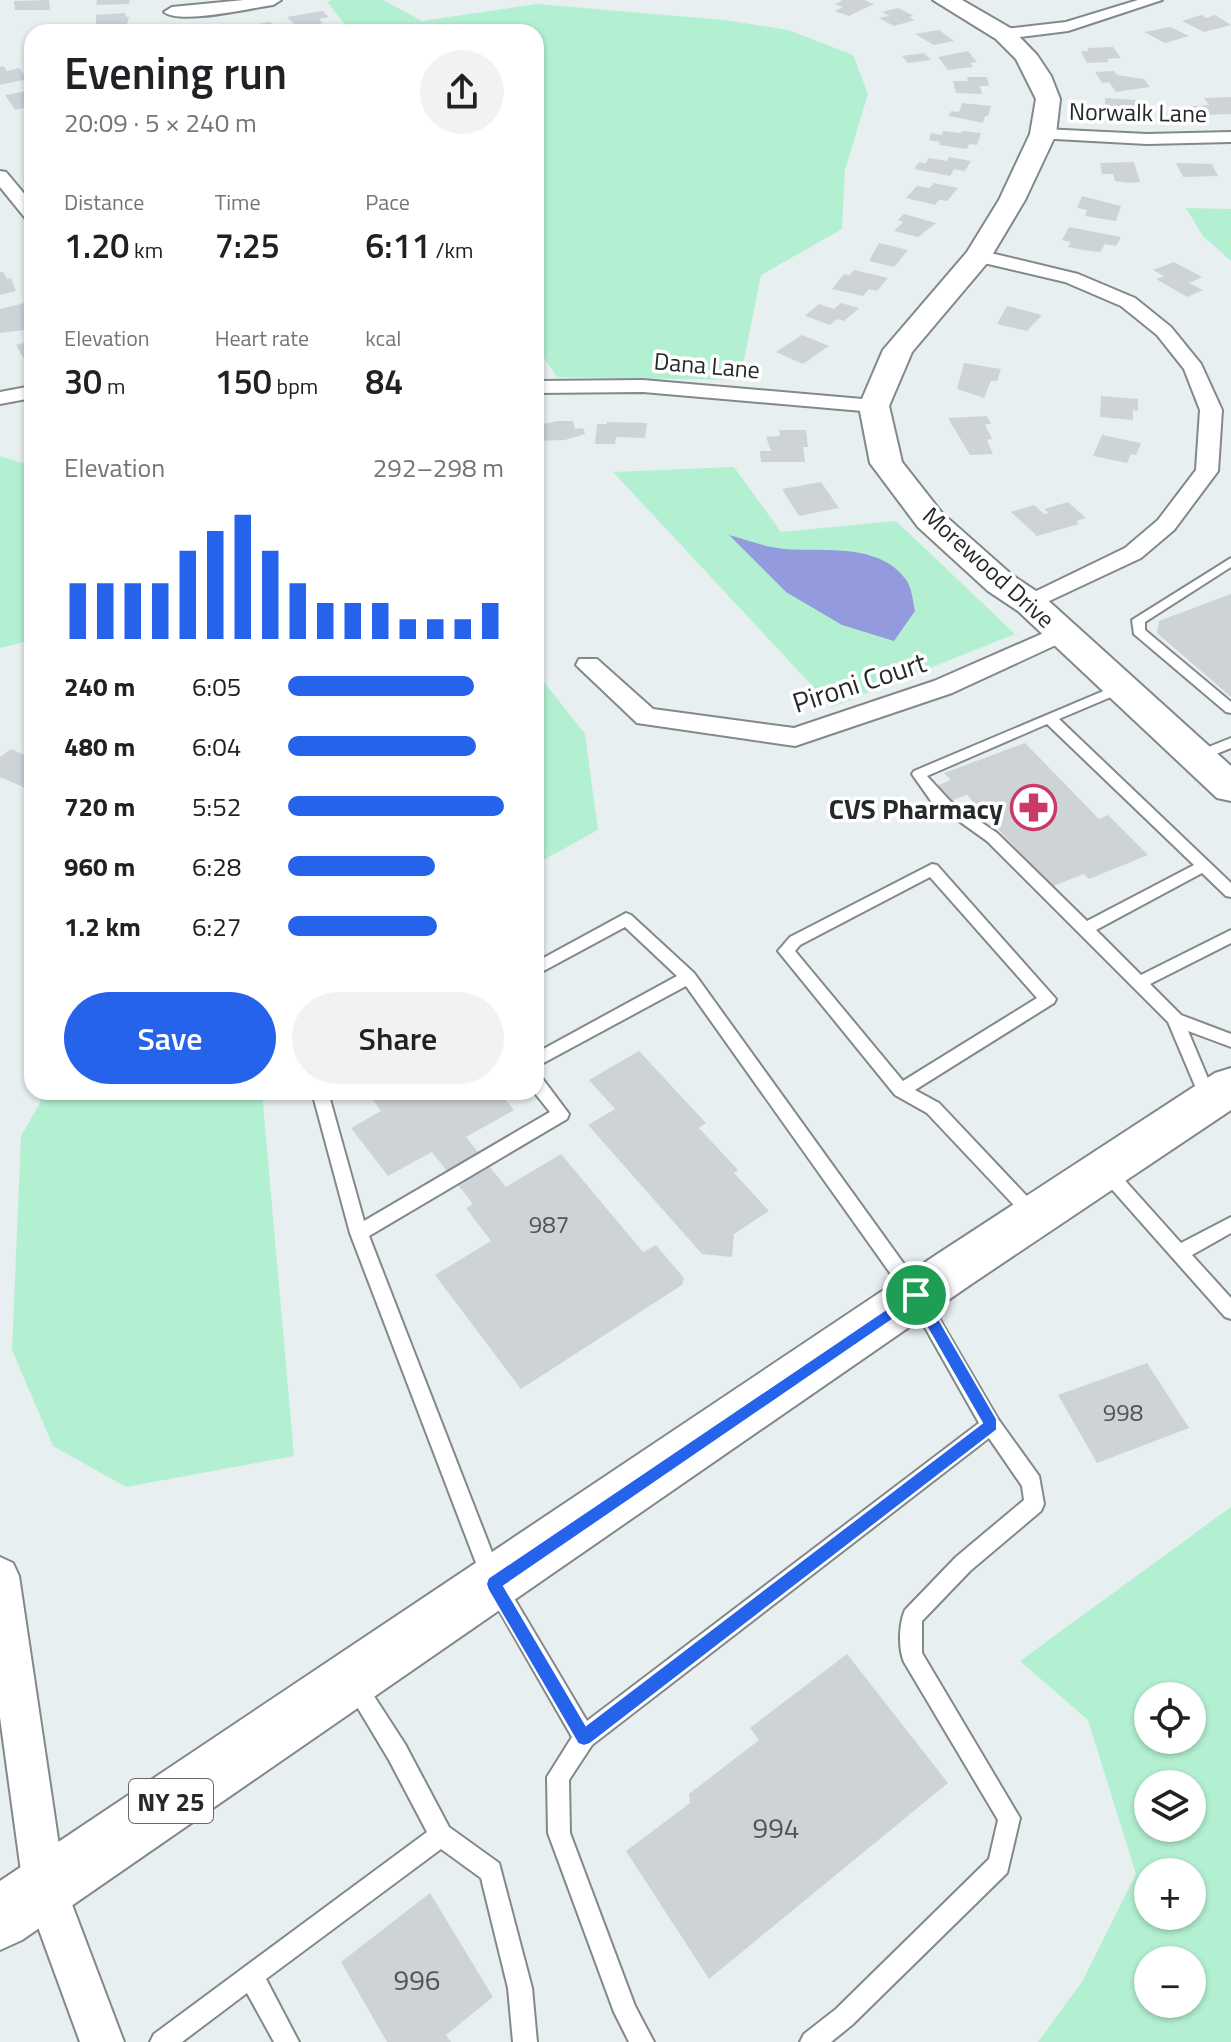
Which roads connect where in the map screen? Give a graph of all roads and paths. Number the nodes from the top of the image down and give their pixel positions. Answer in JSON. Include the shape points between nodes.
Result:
{"nodes":[{"id":1,"x":273,"y":0,"type":"edge"},
{"id":2,"x":944,"y":0,"type":"edge"},
{"id":3,"x":1154,"y":0,"type":"edge"},
{"id":4,"x":174,"y":6,"type":"edge"},
{"id":5,"x":1004,"y":34,"type":"junction"},
{"id":6,"x":1043,"y":134,"type":"junction"},
{"id":7,"x":1231,"y":137,"type":"edge"},
{"id":8,"x":0,"y":176,"type":"edge"},
{"id":9,"x":24,"y":205,"type":"edge"},
{"id":10,"x":978,"y":256,"type":"junction"},
{"id":11,"x":544,"y":387,"type":"edge"},
{"id":12,"x":24,"y":394,"type":"edge"},
{"id":13,"x":0,"y":398,"type":"edge"},
{"id":14,"x":874,"y":406,"type":"junction"},
{"id":15,"x":1231,"y":562,"type":"edge"},
{"id":16,"x":1030,"y":603,"type":"junction"},
{"id":17,"x":1062,"y":633,"type":"junction"},
{"id":18,"x":588,"y":665,"type":"dead end"},
{"id":19,"x":1120,"y":688,"type":"junction"},
{"id":20,"x":1231,"y":709,"type":"edge"},
{"id":21,"x":1049,"y":718,"type":"junction"},
{"id":22,"x":1231,"y":743,"type":"edge"},
{"id":23,"x":1196,"y":757,"type":"junction"},
{"id":24,"x":1231,"y":788,"type":"edge"},
{"id":25,"x":1204,"y":866,"type":"junction"},
{"id":26,"x":1231,"y":892,"type":"edge"},
{"id":27,"x":1084,"y":929,"type":"junction"},
{"id":28,"x":1231,"y":936,"type":"edge"},
{"id":29,"x":544,"y":965,"type":"edge"},
{"id":30,"x":688,"y":977,"type":"junction"},
{"id":31,"x":1139,"y":983,"type":"junction"},
{"id":32,"x":1175,"y":1019,"type":"junction"},
{"id":33,"x":1231,"y":1041,"type":"edge"},
{"id":34,"x":544,"y":1057,"type":"edge"},
{"id":35,"x":901,"y":1090,"type":"junction"},
{"id":36,"x":544,"y":1093,"type":"edge"},
{"id":37,"x":1220,"y":1093,"type":"edge"},
{"id":38,"x":322,"y":1100,"type":"edge"},
{"id":39,"x":1105,"y":1170,"type":"junction"},
{"id":40,"x":1035,"y":1216,"type":"junction"},
{"id":41,"x":1231,"y":1224,"type":"edge"},
{"id":42,"x":359,"y":1233,"type":"junction"},
{"id":43,"x":1179,"y":1253,"type":"junction"},
{"id":44,"x":916,"y":1295,"type":"junction"},
{"id":45,"x":1231,"y":1311,"type":"edge"},
{"id":46,"x":991,"y":1425,"type":"junction"},
{"id":47,"x":0,"y":1576,"type":"edge"},
{"id":48,"x":494,"y":1584,"type":"junction"},
{"id":49,"x":5,"y":1645,"type":"edge"},
{"id":50,"x":352,"y":1681,"type":"junction"},
{"id":51,"x":584,"y":1737,"type":"junction"},
{"id":52,"x":441,"y":1835,"type":"junction"},
{"id":53,"x":22,"y":1902,"type":"edge"},
{"id":54,"x":251,"y":1976,"type":"junction"},
{"id":55,"x":102,"y":2042,"type":"edge"},
{"id":56,"x":162,"y":2042,"type":"edge"},
{"id":57,"x":287,"y":2042,"type":"edge"},
{"id":58,"x":525,"y":2042,"type":"edge"},
{"id":59,"x":642,"y":2042,"type":"edge"},
{"id":60,"x":812,"y":2042,"type":"edge"}],
"edges":[{"from":1,"to":4,"type":"street","via":[[203,11]]},
{"from":2,"to":5,"type":"street"},
{"from":3,"to":5,"type":"street","via":[[1068,26]]},
{"from":5,"to":6,"type":"street","via":[[1025,55],[1048,99]]},
{"from":6,"to":7,"type":"street","name":"Norwalk Lane"},
{"from":6,"to":10,"type":"street"},
{"from":8,"to":9,"type":"street"},
{"from":10,"to":14,"type":"street","via":[[898,350]]},
{"from":10,"to":16,"type":"street","via":[[1071,278],[1128,302],[1164,331],[1194,368],[1211,410],[1207,471],[1166,525],[1133,553]]},
{"from":11,"to":14,"type":"street","name":"Dana Lane","via":[[643,386]]},
{"from":12,"to":13,"type":"street"},
{"from":14,"to":16,"type":"street","name":"Morewood Drive","via":[[886,463],[930,520]]},
{"from":15,"to":20,"type":"lane","via":[[1138,620],[1139,631]]},
{"from":16,"to":17,"type":"street","name":"Morewood Drive"},
{"from":17,"to":18,"type":"street","name":"Pironi Court","via":[[943,687],[795,737],[646,717]]},
{"from":17,"to":19,"type":"street","name":"Morewood Drive"},
{"from":19,"to":21,"type":"lane"},
{"from":19,"to":23,"type":"street","name":"Morewood Drive"},
{"from":21,"to":25,"type":"lane"},
{"from":21,"to":27,"type":"lane","via":[[919,774],[945,807],[989,833]]},
{"from":22,"to":23,"type":"lane"},
{"from":23,"to":24,"type":"street","name":"Morewood Drive"},
{"from":25,"to":26,"type":"lane"},
{"from":25,"to":27,"type":"lane"},
{"from":27,"to":31,"type":"lane"},
{"from":28,"to":31,"type":"lane"},
{"from":29,"to":30,"type":"lane","via":[[626,919]]},
{"from":30,"to":34,"type":"lane"},
{"from":30,"to":44,"type":"lane"},
{"from":31,"to":32,"type":"lane"},
{"from":32,"to":33,"type":"lane"},
{"from":32,"to":37,"type":"lane"},
{"from":35,"to":35,"type":"lane","via":[[786,951],[795,941],[932,869],[1048,999]]},
{"from":35,"to":40,"type":"lane","via":[[933,1108]]},
{"from":36,"to":42,"type":"lane","via":[[561,1114]]},
{"from":37,"to":39,"type":"street","number":"NY 25"},
{"from":38,"to":42,"type":"lane"},
{"from":39,"to":40,"type":"street","number":"NY 25"},
{"from":39,"to":43,"type":"lane"},
{"from":40,"to":44,"type":"street","number":"NY 25"},
{"from":41,"to":43,"type":"lane"},
{"from":42,"to":48,"type":"lane"},
{"from":43,"to":45,"type":"lane"},
{"from":44,"to":46,"type":"lane"},
{"from":44,"to":48,"type":"street","number":"NY 25"},
{"from":46,"to":51,"type":"lane"},
{"from":46,"to":60,"type":"lane","via":[[1032,1483],[1034,1504],[963,1564],[912,1617],[911,1655],[1009,1818],[999,1865]]},
{"from":47,"to":49,"type":"street"},
{"from":48,"to":50,"type":"street","number":"NY 25"},
{"from":48,"to":51,"type":"lane"},
{"from":49,"to":53,"type":"street"},
{"from":50,"to":52,"type":"lane"},
{"from":50,"to":53,"type":"street","number":"NY 25"},
{"from":51,"to":59,"type":"lane","via":[[558,1777],[559,1833]]},
{"from":52,"to":54,"type":"lane"},
{"from":52,"to":58,"type":"lane","via":[[491,1871],[520,1988]]},
{"from":53,"to":55,"type":"street"},
{"from":54,"to":56,"type":"lane"},
{"from":54,"to":57,"type":"lane"}]}
